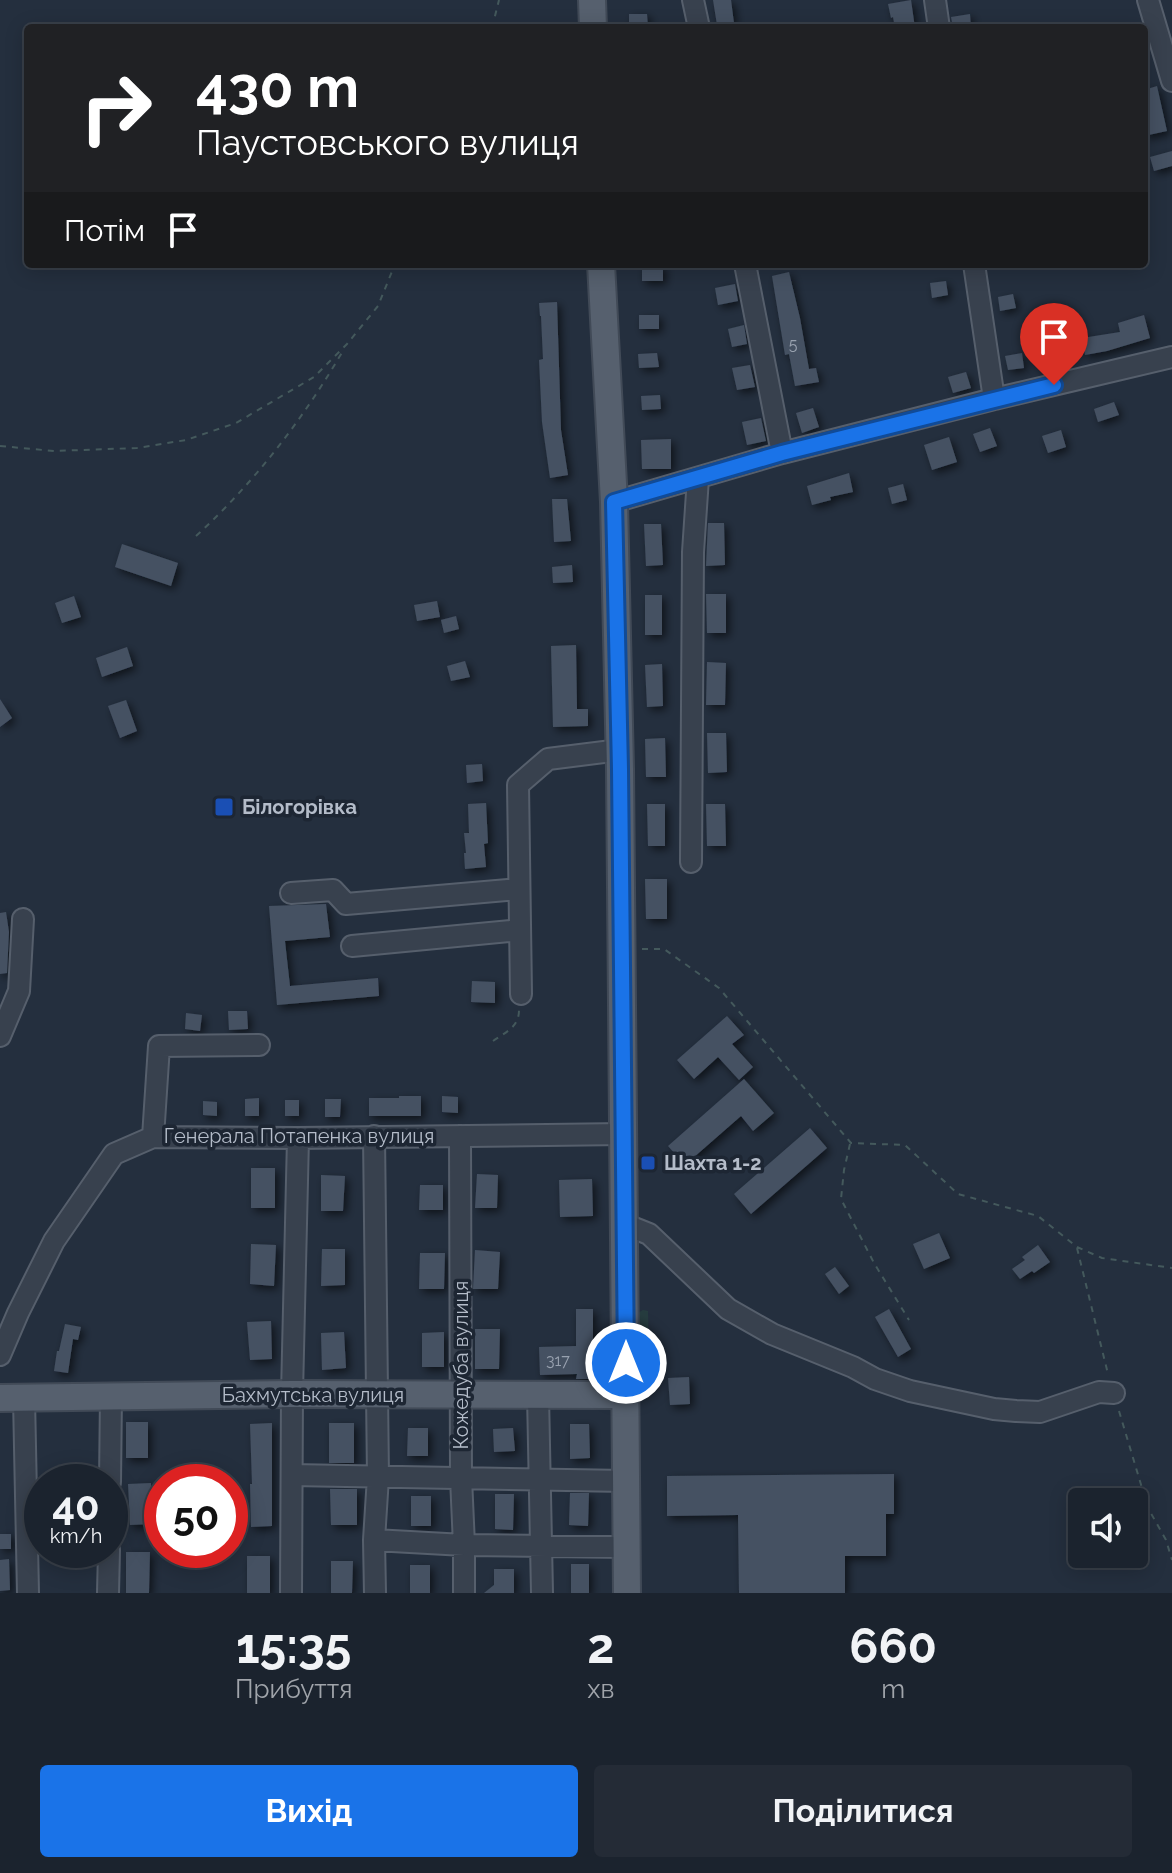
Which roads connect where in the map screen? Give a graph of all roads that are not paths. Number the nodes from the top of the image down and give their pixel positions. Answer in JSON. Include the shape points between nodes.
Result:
{"nodes":[{"id":1,"x":592,"y":0,"type":"edge"},
{"id":2,"x":693,"y":0,"type":"edge"},
{"id":3,"x":935,"y":0,"type":"edge"},
{"id":4,"x":1148,"y":0,"type":"edge"},
{"id":5,"x":593,"y":24,"type":"edge"},
{"id":6,"x":698,"y":24,"type":"edge"},
{"id":7,"x":938,"y":24,"type":"edge"},
{"id":8,"x":1172,"y":81,"type":"edge"},
{"id":9,"x":601,"y":268,"type":"edge"},
{"id":10,"x":746,"y":268,"type":"edge"},
{"id":11,"x":975,"y":268,"type":"edge"},
{"id":12,"x":1172,"y":357,"type":"edge"},
{"id":13,"x":994,"y":399,"type":"junction"},
{"id":14,"x":782,"y":453,"type":"junction"},
{"id":15,"x":698,"y":478,"type":"junction"},
{"id":16,"x":614,"y":502,"type":"junction"},
{"id":17,"x":620,"y":750,"type":"junction"},
{"id":18,"x":691,"y":862,"type":"dead end"},
{"id":19,"x":519,"y":889,"type":"junction"},
{"id":20,"x":291,"y":893,"type":"dead end"},
{"id":21,"x":23,"y":919,"type":"dead end"},
{"id":22,"x":520,"y":930,"type":"junction"},
{"id":23,"x":352,"y":946,"type":"dead end"},
{"id":24,"x":521,"y":994,"type":"road end"},
{"id":25,"x":0,"y":1036,"type":"edge"},
{"id":26,"x":259,"y":1045,"type":"dead end"},
{"id":27,"x":624,"y":1134,"type":"junction"},
{"id":28,"x":374,"y":1136,"type":"junction"},
{"id":29,"x":460,"y":1136,"type":"junction"},
{"id":30,"x":153,"y":1137,"type":"junction"},
{"id":31,"x":298,"y":1138,"type":"junction"},
{"id":32,"x":625,"y":1227,"type":"junction"},
{"id":33,"x":0,"y":1355,"type":"edge"},
{"id":34,"x":376,"y":1388,"type":"junction"},
{"id":35,"x":1114,"y":1393,"type":"dead end"},
{"id":36,"x":292,"y":1394,"type":"junction"},
{"id":37,"x":111,"y":1395,"type":"junction"},
{"id":38,"x":538,"y":1395,"type":"junction"},
{"id":39,"x":626,"y":1395,"type":"junction"},
{"id":40,"x":461,"y":1396,"type":"junction"},
{"id":41,"x":12,"y":1398,"type":"edge"},
{"id":42,"x":110,"y":1464,"type":"edge"},
{"id":43,"x":292,"y":1475,"type":"junction"},
{"id":44,"x":378,"y":1477,"type":"junction"},
{"id":45,"x":461,"y":1478,"type":"junction"},
{"id":46,"x":539,"y":1481,"type":"junction"},
{"id":47,"x":626,"y":1481,"type":"junction"},
{"id":48,"x":374,"y":1540,"type":"junction"},
{"id":49,"x":464,"y":1545,"type":"junction"},
{"id":50,"x":541,"y":1546,"type":"junction"},
{"id":51,"x":626,"y":1547,"type":"junction"},
{"id":52,"x":109,"y":1568,"type":"edge"},
{"id":53,"x":28,"y":1593,"type":"edge"},
{"id":54,"x":108,"y":1593,"type":"edge"},
{"id":55,"x":291,"y":1593,"type":"edge"},
{"id":56,"x":375,"y":1593,"type":"edge"},
{"id":57,"x":464,"y":1593,"type":"edge"},
{"id":58,"x":542,"y":1593,"type":"edge"},
{"id":59,"x":627,"y":1593,"type":"edge"}],
"edges":[{"from":1,"to":5,"type":"main road"},
{"from":2,"to":6,"type":"street"},
{"from":3,"to":7,"type":"street"},
{"from":4,"to":8,"type":"street"},
{"from":9,"to":16,"type":"main road"},
{"from":10,"to":14,"type":"street"},
{"from":11,"to":13,"type":"street"},
{"from":12,"to":13,"type":"street"},
{"from":13,"to":14,"type":"street"},
{"from":14,"to":15,"type":"street"},
{"from":15,"to":16,"type":"street"},
{"from":15,"to":18,"type":"street"},
{"from":16,"to":17,"type":"main road"},
{"from":17,"to":19,"type":"street","via":[[548,759],[518,785]]},
{"from":17,"to":27,"type":"main road"},
{"from":19,"to":20,"type":"street","via":[[346,904],[333,890]]},
{"from":19,"to":22,"type":"street"},
{"from":21,"to":25,"type":"street","via":[[19,991]]},
{"from":22,"to":23,"type":"street"},
{"from":22,"to":24,"type":"street"},
{"from":26,"to":30,"type":"street","via":[[159,1046]]},
{"from":27,"to":29,"type":"street","name":"Генерала Потапенка вулиця"},
{"from":27,"to":32,"type":"main road"},
{"from":28,"to":29,"type":"street","name":"Генерала Потапенка вулиця"},
{"from":28,"to":31,"type":"street","name":"Генерала Потапенка вулиця"},
{"from":28,"to":34,"type":"street"},
{"from":29,"to":40,"type":"street","name":"Кожедуба вулиця"},
{"from":30,"to":31,"type":"street","name":"Генерала Потапенка вулиця"},
{"from":30,"to":33,"type":"street","name":"Генерала Потапенка вулиця","via":[[114,1154],[54,1241]]},
{"from":31,"to":36,"type":"street"},
{"from":32,"to":35,"type":"street","via":[[649,1234],[728,1309],[772,1334],[910,1391],[994,1409],[1040,1412],[1099,1392]]},
{"from":32,"to":39,"type":"main road"},
{"from":34,"to":36,"type":"main road","name":"Бахмутська вулиця"},
{"from":34,"to":40,"type":"main road","name":"Бахмутська вулиця"},
{"from":34,"to":44,"type":"street"},
{"from":36,"to":37,"type":"main road","name":"Бахмутська вулиця"},
{"from":36,"to":43,"type":"street"},
{"from":37,"to":41,"type":"main road","name":"Бахмутська вулиця"},
{"from":37,"to":42,"type":"street"},
{"from":38,"to":39,"type":"main road","name":"Бахмутська вулиця"},
{"from":38,"to":40,"type":"main road","name":"Бахмутська вулиця"},
{"from":38,"to":46,"type":"street"},
{"from":39,"to":47,"type":"main road"},
{"from":40,"to":45,"type":"street","name":"Кожедуба вулиця"},
{"from":41,"to":53,"type":"street"},
{"from":43,"to":44,"type":"street"},
{"from":43,"to":55,"type":"street"},
{"from":44,"to":45,"type":"street"},
{"from":44,"to":48,"type":"street"},
{"from":45,"to":46,"type":"street"},
{"from":45,"to":49,"type":"street","name":"Кожедуба вулиця"},
{"from":46,"to":47,"type":"street"},
{"from":46,"to":50,"type":"street"},
{"from":47,"to":51,"type":"main road"},
{"from":48,"to":49,"type":"street"},
{"from":48,"to":56,"type":"street"},
{"from":49,"to":50,"type":"street"},
{"from":49,"to":57,"type":"street","name":"Кожедуба вулиця"},
{"from":50,"to":51,"type":"street"},
{"from":50,"to":58,"type":"street"},
{"from":51,"to":59,"type":"main road"},
{"from":52,"to":54,"type":"street"}]}
